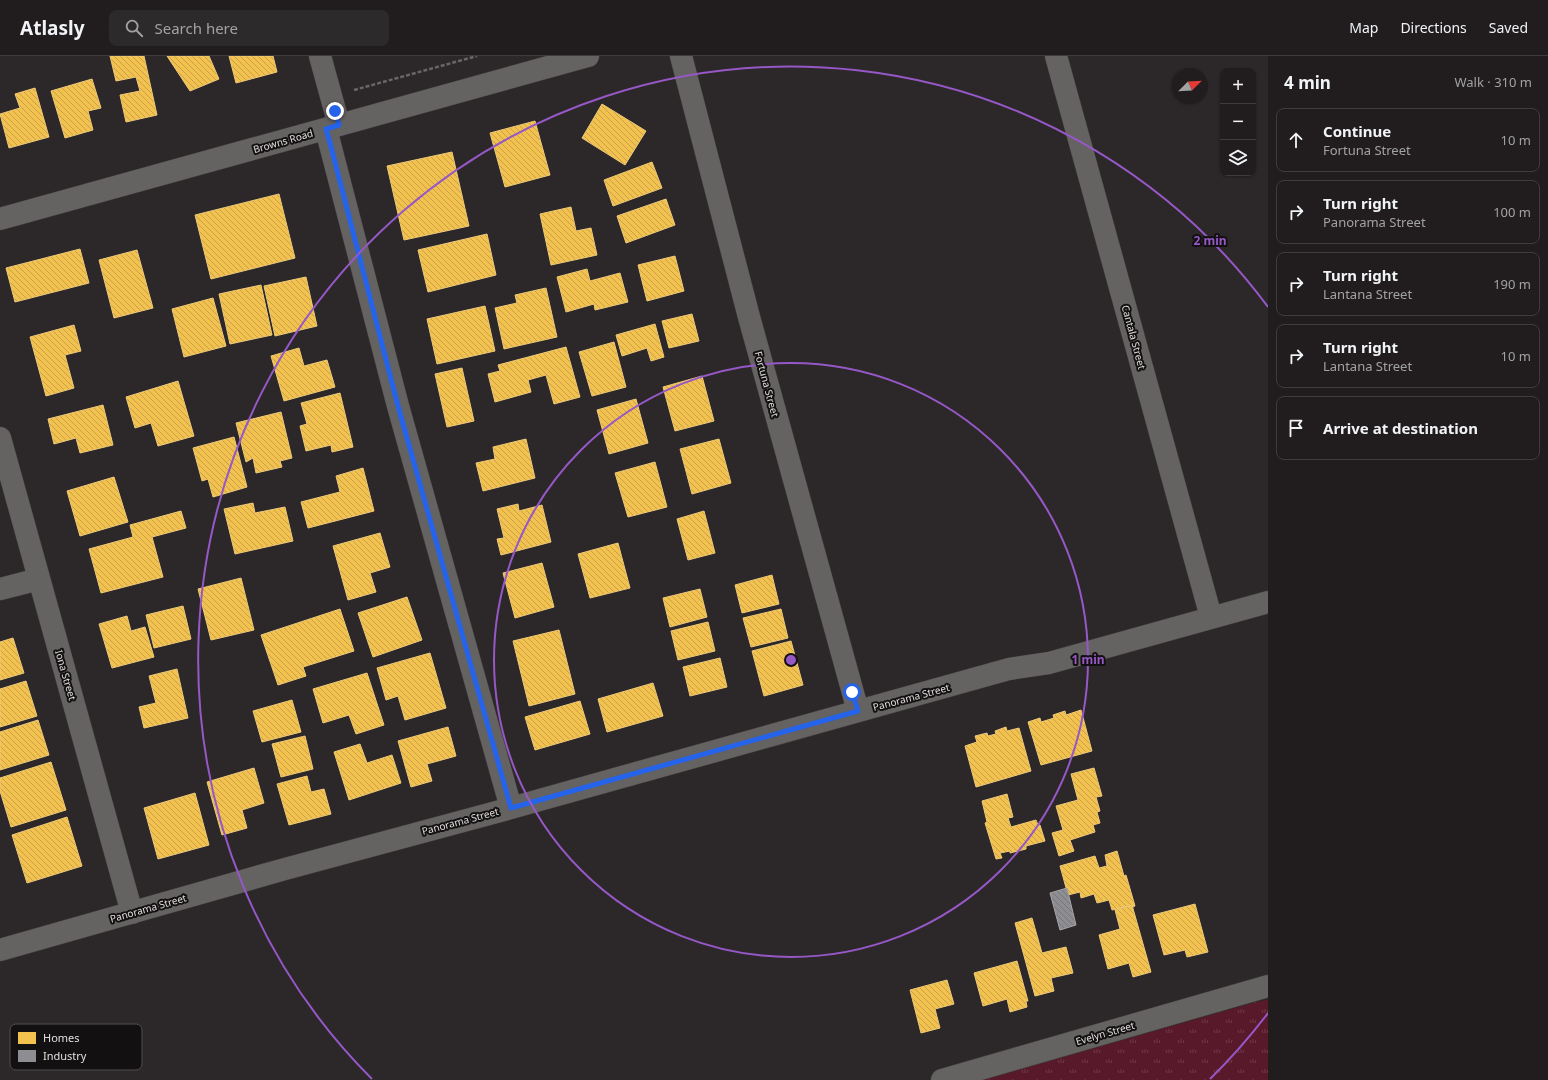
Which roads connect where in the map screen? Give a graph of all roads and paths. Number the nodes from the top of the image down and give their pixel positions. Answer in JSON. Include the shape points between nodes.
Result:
{"nodes":[{"id":1,"x":320,"y":56,"type":"edge"},
{"id":2,"x":477,"y":56,"type":"edge"},
{"id":3,"x":588,"y":56,"type":"edge"},
{"id":4,"x":681,"y":56,"type":"edge"},
{"id":5,"x":1056,"y":56,"type":"edge"},
{"id":6,"x":331,"y":97,"type":"junction"},
{"id":7,"x":333,"y":127,"type":"junction"},
{"id":8,"x":0,"y":219,"type":"edge"},
{"id":9,"x":0,"y":438,"type":"edge"},
{"id":10,"x":39,"y":578,"type":"junction"},
{"id":11,"x":0,"y":589,"type":"edge"},
{"id":12,"x":1268,"y":602,"type":"edge"},
{"id":13,"x":1211,"y":617,"type":"junction"},
{"id":14,"x":858,"y":711,"type":"junction"},
{"id":15,"x":511,"y":808,"type":"junction"},
{"id":16,"x":132,"y":913,"type":"junction"},
{"id":17,"x":0,"y":950,"type":"edge"},
{"id":18,"x":1268,"y":986,"type":"edge"},
{"id":19,"x":942,"y":1080,"type":"edge"}],
"edges":[{"from":1,"to":6,"type":"street"},
{"from":2,"to":6,"type":"path"},
{"from":3,"to":7,"type":"street","name":"Browns Road"},
{"from":4,"to":14,"type":"street","name":"Fortuna Street","via":[[749,317]]},
{"from":5,"to":13,"type":"street","name":"Cantala Street"},
{"from":6,"to":7,"type":"street"},
{"from":7,"to":8,"type":"street","name":"Browns Road"},
{"from":7,"to":15,"type":"street","via":[[398,406]]},
{"from":9,"to":10,"type":"street","name":"Iona Street"},
{"from":10,"to":11,"type":"street"},
{"from":10,"to":16,"type":"street","name":"Iona Street"},
{"from":12,"to":13,"type":"street","name":"Panorama Street"},
{"from":13,"to":14,"type":"street","name":"Panorama Street","via":[[1050,663],[1009,669]]},
{"from":14,"to":15,"type":"street","name":"Panorama Street"},
{"from":15,"to":16,"type":"street","name":"Panorama Street","via":[[285,868]]},
{"from":16,"to":17,"type":"street","name":"Panorama Street"},
{"from":18,"to":19,"type":"street","name":"Evelyn Street"}]}
